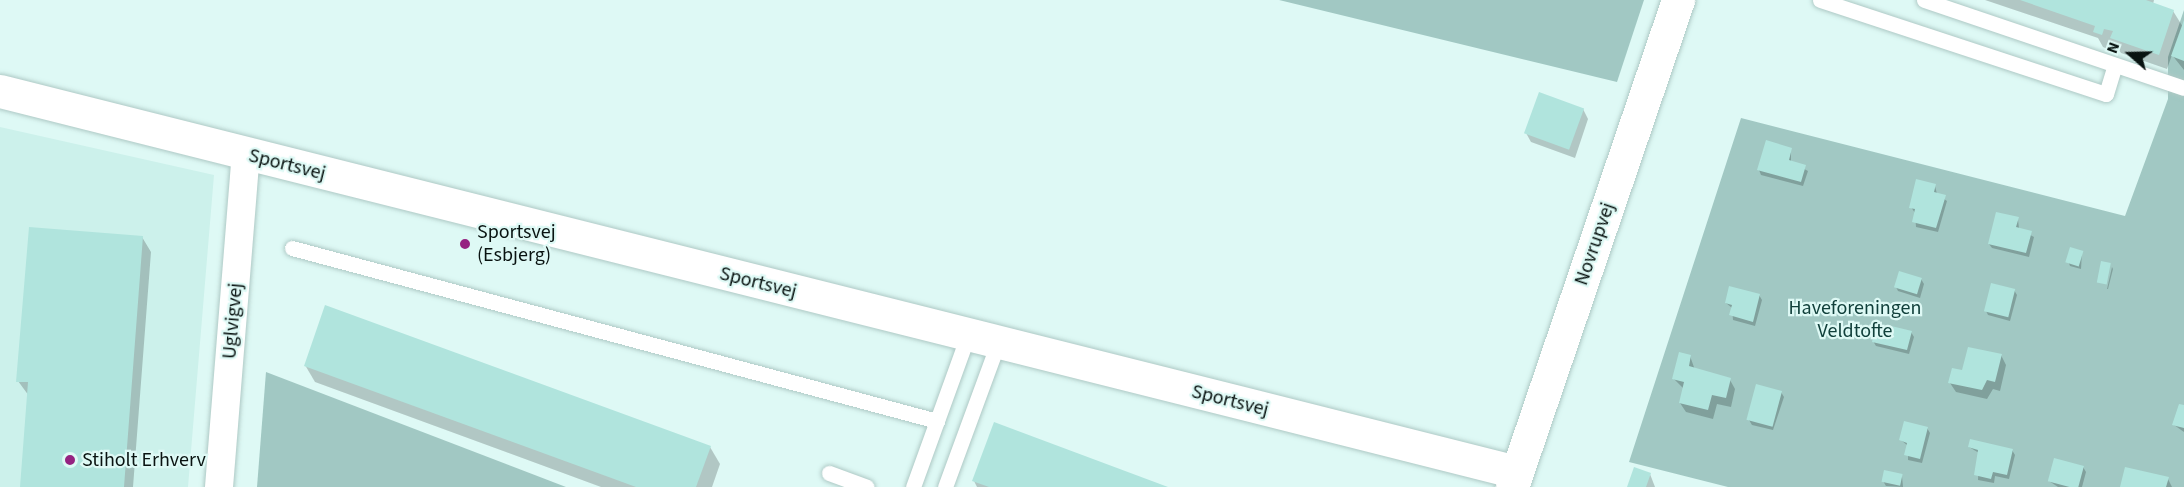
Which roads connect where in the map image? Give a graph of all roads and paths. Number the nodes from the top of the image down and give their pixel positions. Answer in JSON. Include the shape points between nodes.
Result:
{"nodes":[{"id":1,"x":1678,"y":0,"type":"edge"},
{"id":2,"x":1820,"y":0,"type":"edge"},
{"id":3,"x":1924,"y":0,"type":"edge"},
{"id":4,"x":2115,"y":65,"type":"junction"},
{"id":5,"x":2184,"y":88,"type":"edge"},
{"id":6,"x":0,"y":91,"type":"edge"},
{"id":7,"x":246,"y":155,"type":"junction"},
{"id":8,"x":292,"y":248,"type":"dead end"},
{"id":9,"x":983,"y":339,"type":"junction"},
{"id":10,"x":937,"y":421,"type":"junction"},
{"id":11,"x":829,"y":473,"type":"dead end"},
{"id":12,"x":1515,"y":480,"type":"edge"},
{"id":13,"x":219,"y":487,"type":"edge"},
{"id":14,"x":867,"y":487,"type":"edge"},
{"id":15,"x":913,"y":487,"type":"edge"},
{"id":16,"x":945,"y":487,"type":"edge"}],
"edges":[{"from":1,"to":12,"type":"street","name":"Novrupvej"},
{"from":2,"to":4,"type":"lane","via":[[2106,94]]},
{"from":3,"to":4,"type":"lane"},
{"from":4,"to":5,"type":"lane"},
{"from":6,"to":7,"type":"street","name":"Sportsvej"},
{"from":7,"to":9,"type":"street","name":"Sportsvej"},
{"from":7,"to":13,"type":"street","name":"Uglvigvej"},
{"from":8,"to":10,"type":"lane"},
{"from":9,"to":10,"type":"lane"},
{"from":9,"to":12,"type":"street","name":"Sportsvej"},
{"from":9,"to":16,"type":"lane"},
{"from":10,"to":15,"type":"lane"},
{"from":11,"to":14,"type":"lane"}]}
